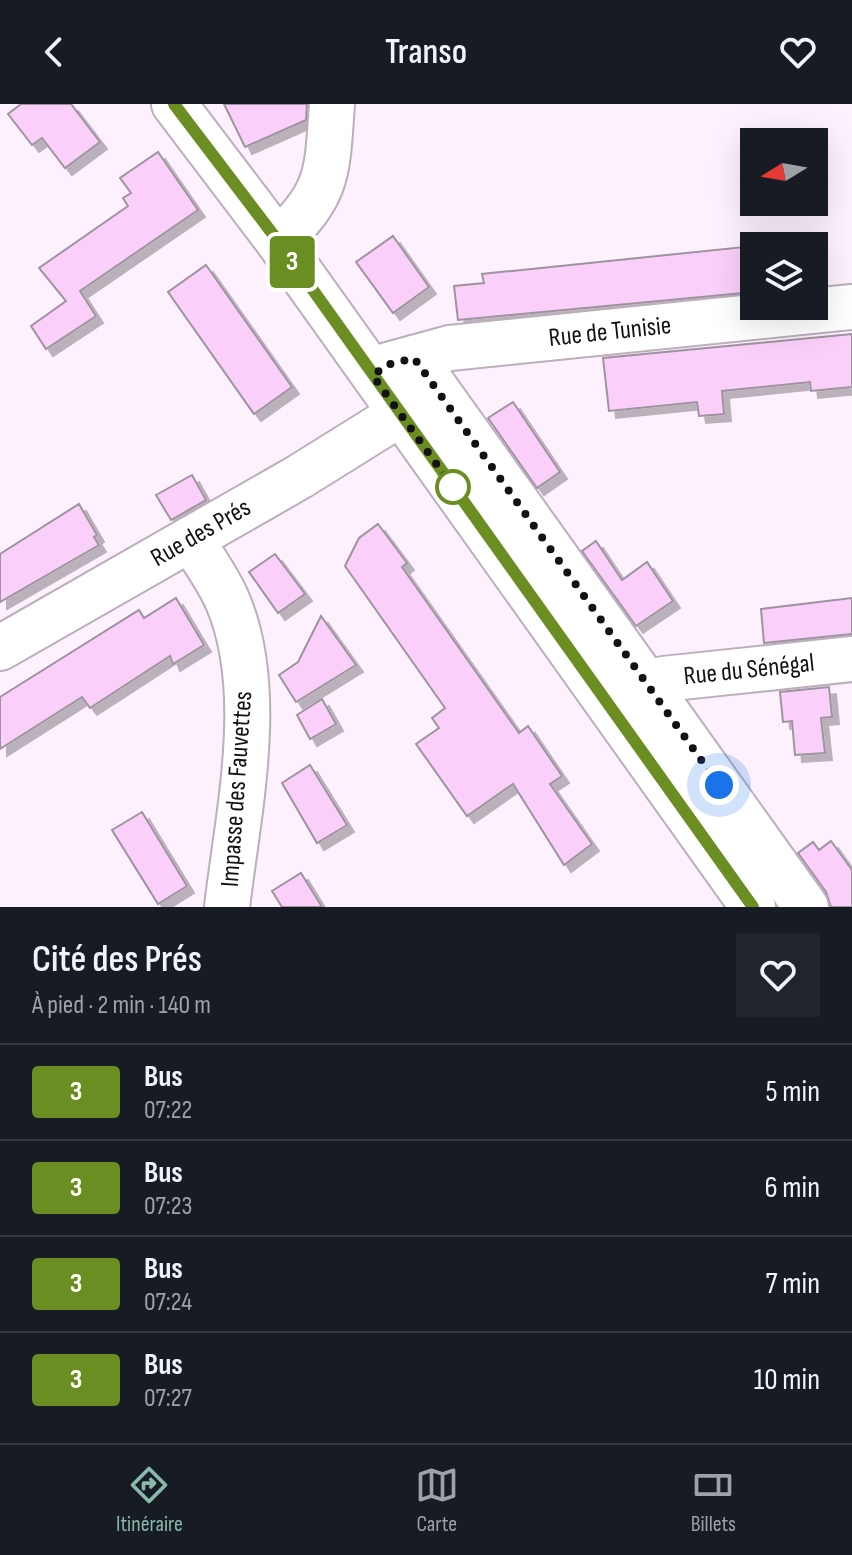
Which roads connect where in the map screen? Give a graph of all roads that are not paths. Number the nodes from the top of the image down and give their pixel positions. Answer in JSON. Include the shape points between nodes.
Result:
{"nodes":[{"id":1,"x":174,"y":104,"type":"edge"},
{"id":2,"x":332,"y":104,"type":"edge"},
{"id":3,"x":278,"y":241,"type":"junction"},
{"id":4,"x":852,"y":307,"type":"edge"},
{"id":5,"x":414,"y":358,"type":"junction"},
{"id":6,"x":373,"y":376,"type":"junction"},
{"id":7,"x":400,"y":414,"type":"junction"},
{"id":8,"x":191,"y":539,"type":"junction"},
{"id":9,"x":0,"y":648,"type":"edge"},
{"id":10,"x":852,"y":659,"type":"edge"},
{"id":11,"x":649,"y":688,"type":"junction"},
{"id":12,"x":227,"y":907,"type":"edge"},
{"id":13,"x":753,"y":907,"type":"edge"},
{"id":14,"x":806,"y":907,"type":"edge"}],
"edges":[{"from":1,"to":3,"type":"street"},
{"from":2,"to":3,"type":"street","via":[[327,172],[316,201]]},
{"from":3,"to":6,"type":"street"},
{"from":4,"to":5,"type":"street","name":"Rue de Tunisie","via":[[450,348]]},
{"from":5,"to":6,"type":"street","name":"Rue de Tunisie","via":[[386,365]]},
{"from":5,"to":11,"type":"street"},
{"from":6,"to":7,"type":"street"},
{"from":7,"to":8,"type":"street","name":"Rue des Prés"},
{"from":7,"to":13,"type":"street"},
{"from":8,"to":9,"type":"street","name":"Rue des Prés"},
{"from":8,"to":12,"type":"street","name":"Impasse des Fauvettes","via":[[228,602],[248,706]]},
{"from":10,"to":11,"type":"street","name":"Rue du Sénégal","via":[[663,679]]},
{"from":11,"to":14,"type":"street"}]}
